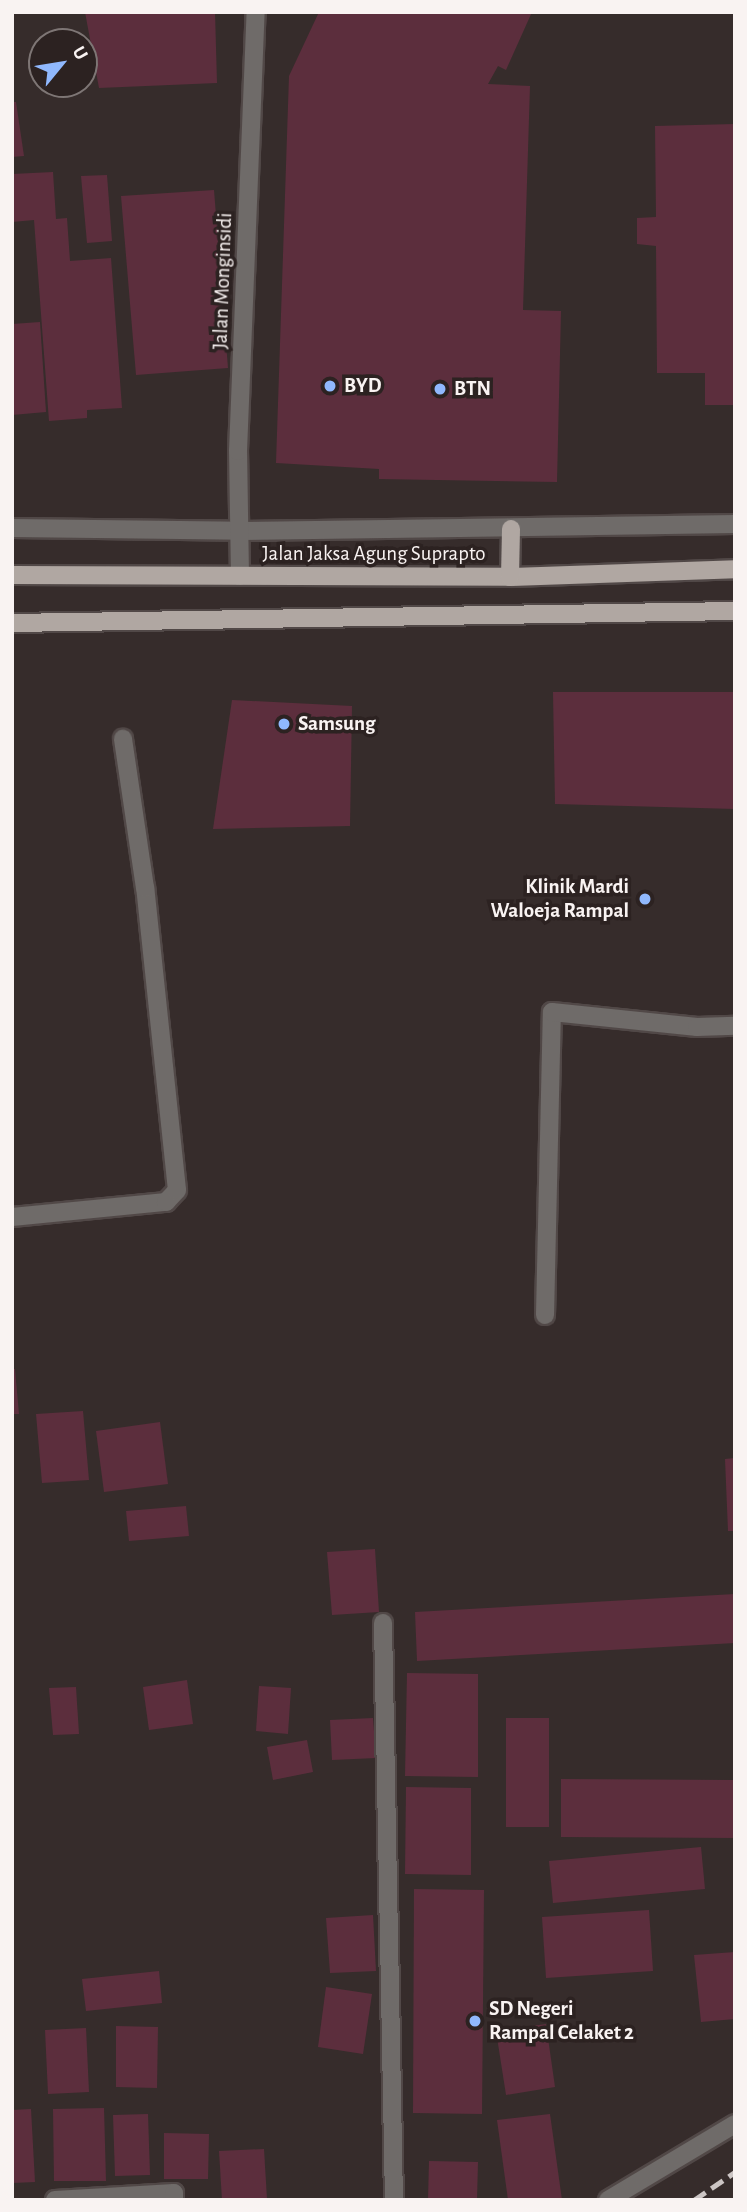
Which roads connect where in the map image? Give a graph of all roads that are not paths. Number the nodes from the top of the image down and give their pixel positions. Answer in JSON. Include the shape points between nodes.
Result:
{"nodes":[{"id":1,"x":256,"y":12,"type":"edge"},
{"id":2,"x":267,"y":12,"type":"edge"},
{"id":3,"x":256,"y":33,"type":"junction"},
{"id":4,"x":735,"y":524,"type":"edge"},
{"id":5,"x":12,"y":528,"type":"edge"},
{"id":6,"x":511,"y":529,"type":"junction"},
{"id":7,"x":242,"y":531,"type":"junction"},
{"id":8,"x":735,"y":569,"type":"edge"},
{"id":9,"x":12,"y":575,"type":"edge"},
{"id":10,"x":240,"y":576,"type":"junction"},
{"id":11,"x":510,"y":577,"type":"junction"},
{"id":12,"x":735,"y":611,"type":"edge"},
{"id":13,"x":12,"y":623,"type":"edge"},
{"id":14,"x":122,"y":740,"type":"dead end"},
{"id":15,"x":735,"y":1026,"type":"edge"},
{"id":16,"x":12,"y":1217,"type":"edge"},
{"id":17,"x":545,"y":1315,"type":"dead end"},
{"id":18,"x":383,"y":1623,"type":"dead end"},
{"id":19,"x":735,"y":2124,"type":"edge"},
{"id":20,"x":55,"y":2200,"type":"edge"},
{"id":21,"x":174,"y":2200,"type":"edge"},
{"id":22,"x":394,"y":2200,"type":"edge"},
{"id":23,"x":608,"y":2200,"type":"edge"}],
"edges":[{"from":1,"to":3,"type":"street","name":"Jalan Monginsidi"},
{"from":2,"to":3,"type":"street","name":"Jalan Monginsidi"},
{"from":3,"to":7,"type":"street","name":"Jalan Monginsidi","via":[[238,451]]},
{"from":4,"to":6,"type":"street","name":"Jalan Jaksa Agung Suprapto"},
{"from":5,"to":7,"type":"street","name":"Jalan Jaksa Agung Suprapto"},
{"from":6,"to":7,"type":"street","name":"Jalan Jaksa Agung Suprapto"},
{"from":6,"to":11,"type":"main road"},
{"from":7,"to":10,"type":"street","name":"Jalan Monginsidi"},
{"from":8,"to":11,"type":"main road","name":"Jalan Jaksa Agung Suprapto"},
{"from":9,"to":10,"type":"main road","name":"Jalan Jaksa Agung Suprapto"},
{"from":10,"to":11,"type":"main road","name":"Jalan Jaksa Agung Suprapto"},
{"from":12,"to":13,"type":"main road"},
{"from":14,"to":16,"type":"street","via":[[145,888],[177,1190],[166,1202]]},
{"from":15,"to":17,"type":"street","via":[[697,1027],[552,1012]]},
{"from":18,"to":22,"type":"street"},
{"from":19,"to":23,"type":"street"},
{"from":20,"to":21,"type":"street","via":[[174,2193]]}]}
